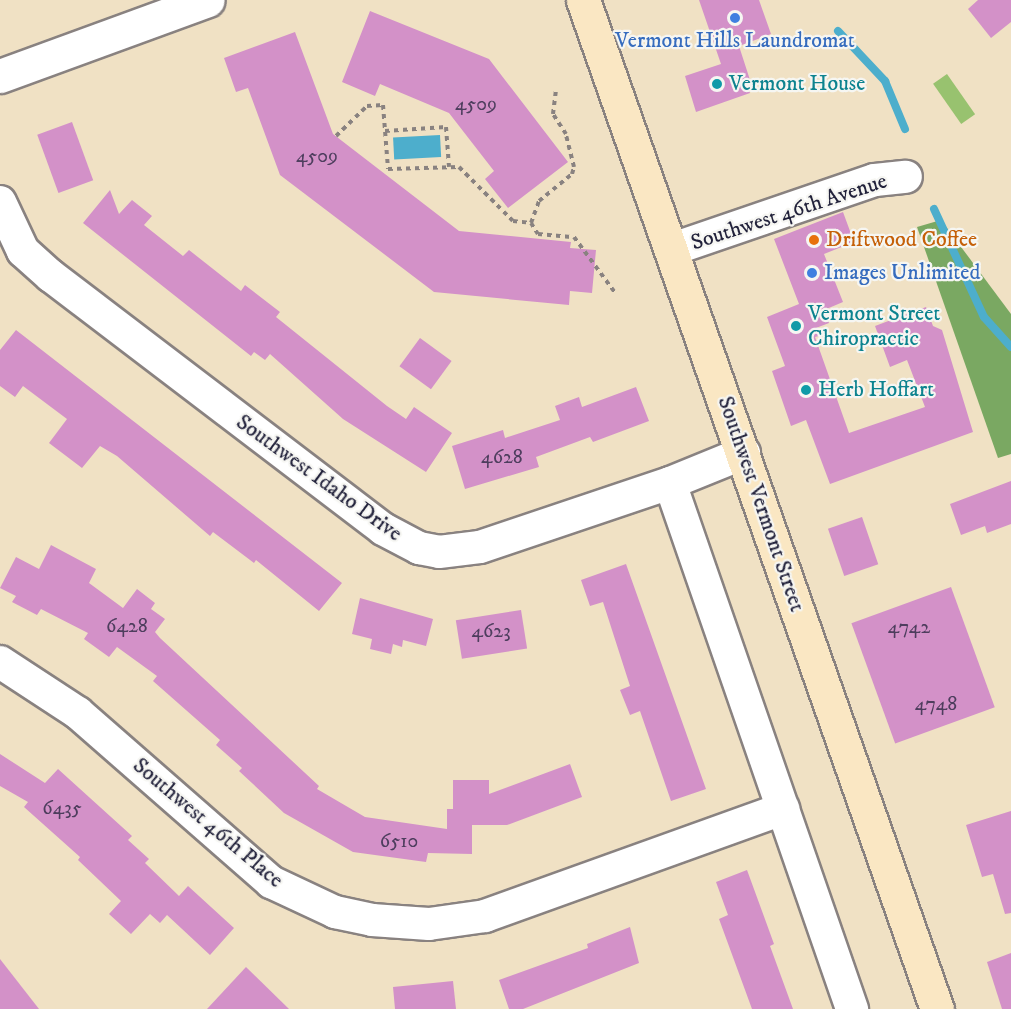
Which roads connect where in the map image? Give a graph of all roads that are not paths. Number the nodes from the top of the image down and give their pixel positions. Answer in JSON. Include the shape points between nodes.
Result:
{"nodes":[{"id":1,"x":208,"y":0,"type":"edge"},
{"id":2,"x":583,"y":0,"type":"edge"},
{"id":3,"x":0,"y":76,"type":"edge"},
{"id":4,"x":906,"y":177,"type":"dead end"},
{"id":5,"x":0,"y":202,"type":"edge"},
{"id":6,"x":673,"y":249,"type":"junction"},
{"id":7,"x":744,"y":453,"type":"junction"},
{"id":8,"x":670,"y":483,"type":"junction"},
{"id":9,"x":0,"y":662,"type":"edge"},
{"id":10,"x":783,"y":809,"type":"junction"},
{"id":11,"x":852,"y":1009,"type":"edge"},
{"id":12,"x":937,"y":1009,"type":"edge"}],
"edges":[{"from":1,"to":3,"type":"street"},
{"from":2,"to":6,"type":"main road","name":"Southwest Vermont Street"},
{"from":4,"to":6,"type":"street","name":"Southwest 46th Avenue","via":[[875,180]]},
{"from":5,"to":8,"type":"street","name":"Southwest Idaho Drive","via":[[23,251],[51,276],[383,529],[419,548],[439,552],[480,547]]},
{"from":6,"to":7,"type":"main road","name":"Southwest Vermont Street"},
{"from":7,"to":8,"type":"street","name":"Southwest Idaho Drive"},
{"from":7,"to":12,"type":"main road","name":"Southwest Vermont Street"},
{"from":8,"to":10,"type":"street"},
{"from":9,"to":10,"type":"street","name":"Southwest 46th Place","via":[[78,713],[271,882],[335,912],[372,920],[429,924],[485,916]]},
{"from":10,"to":11,"type":"street"}]}
